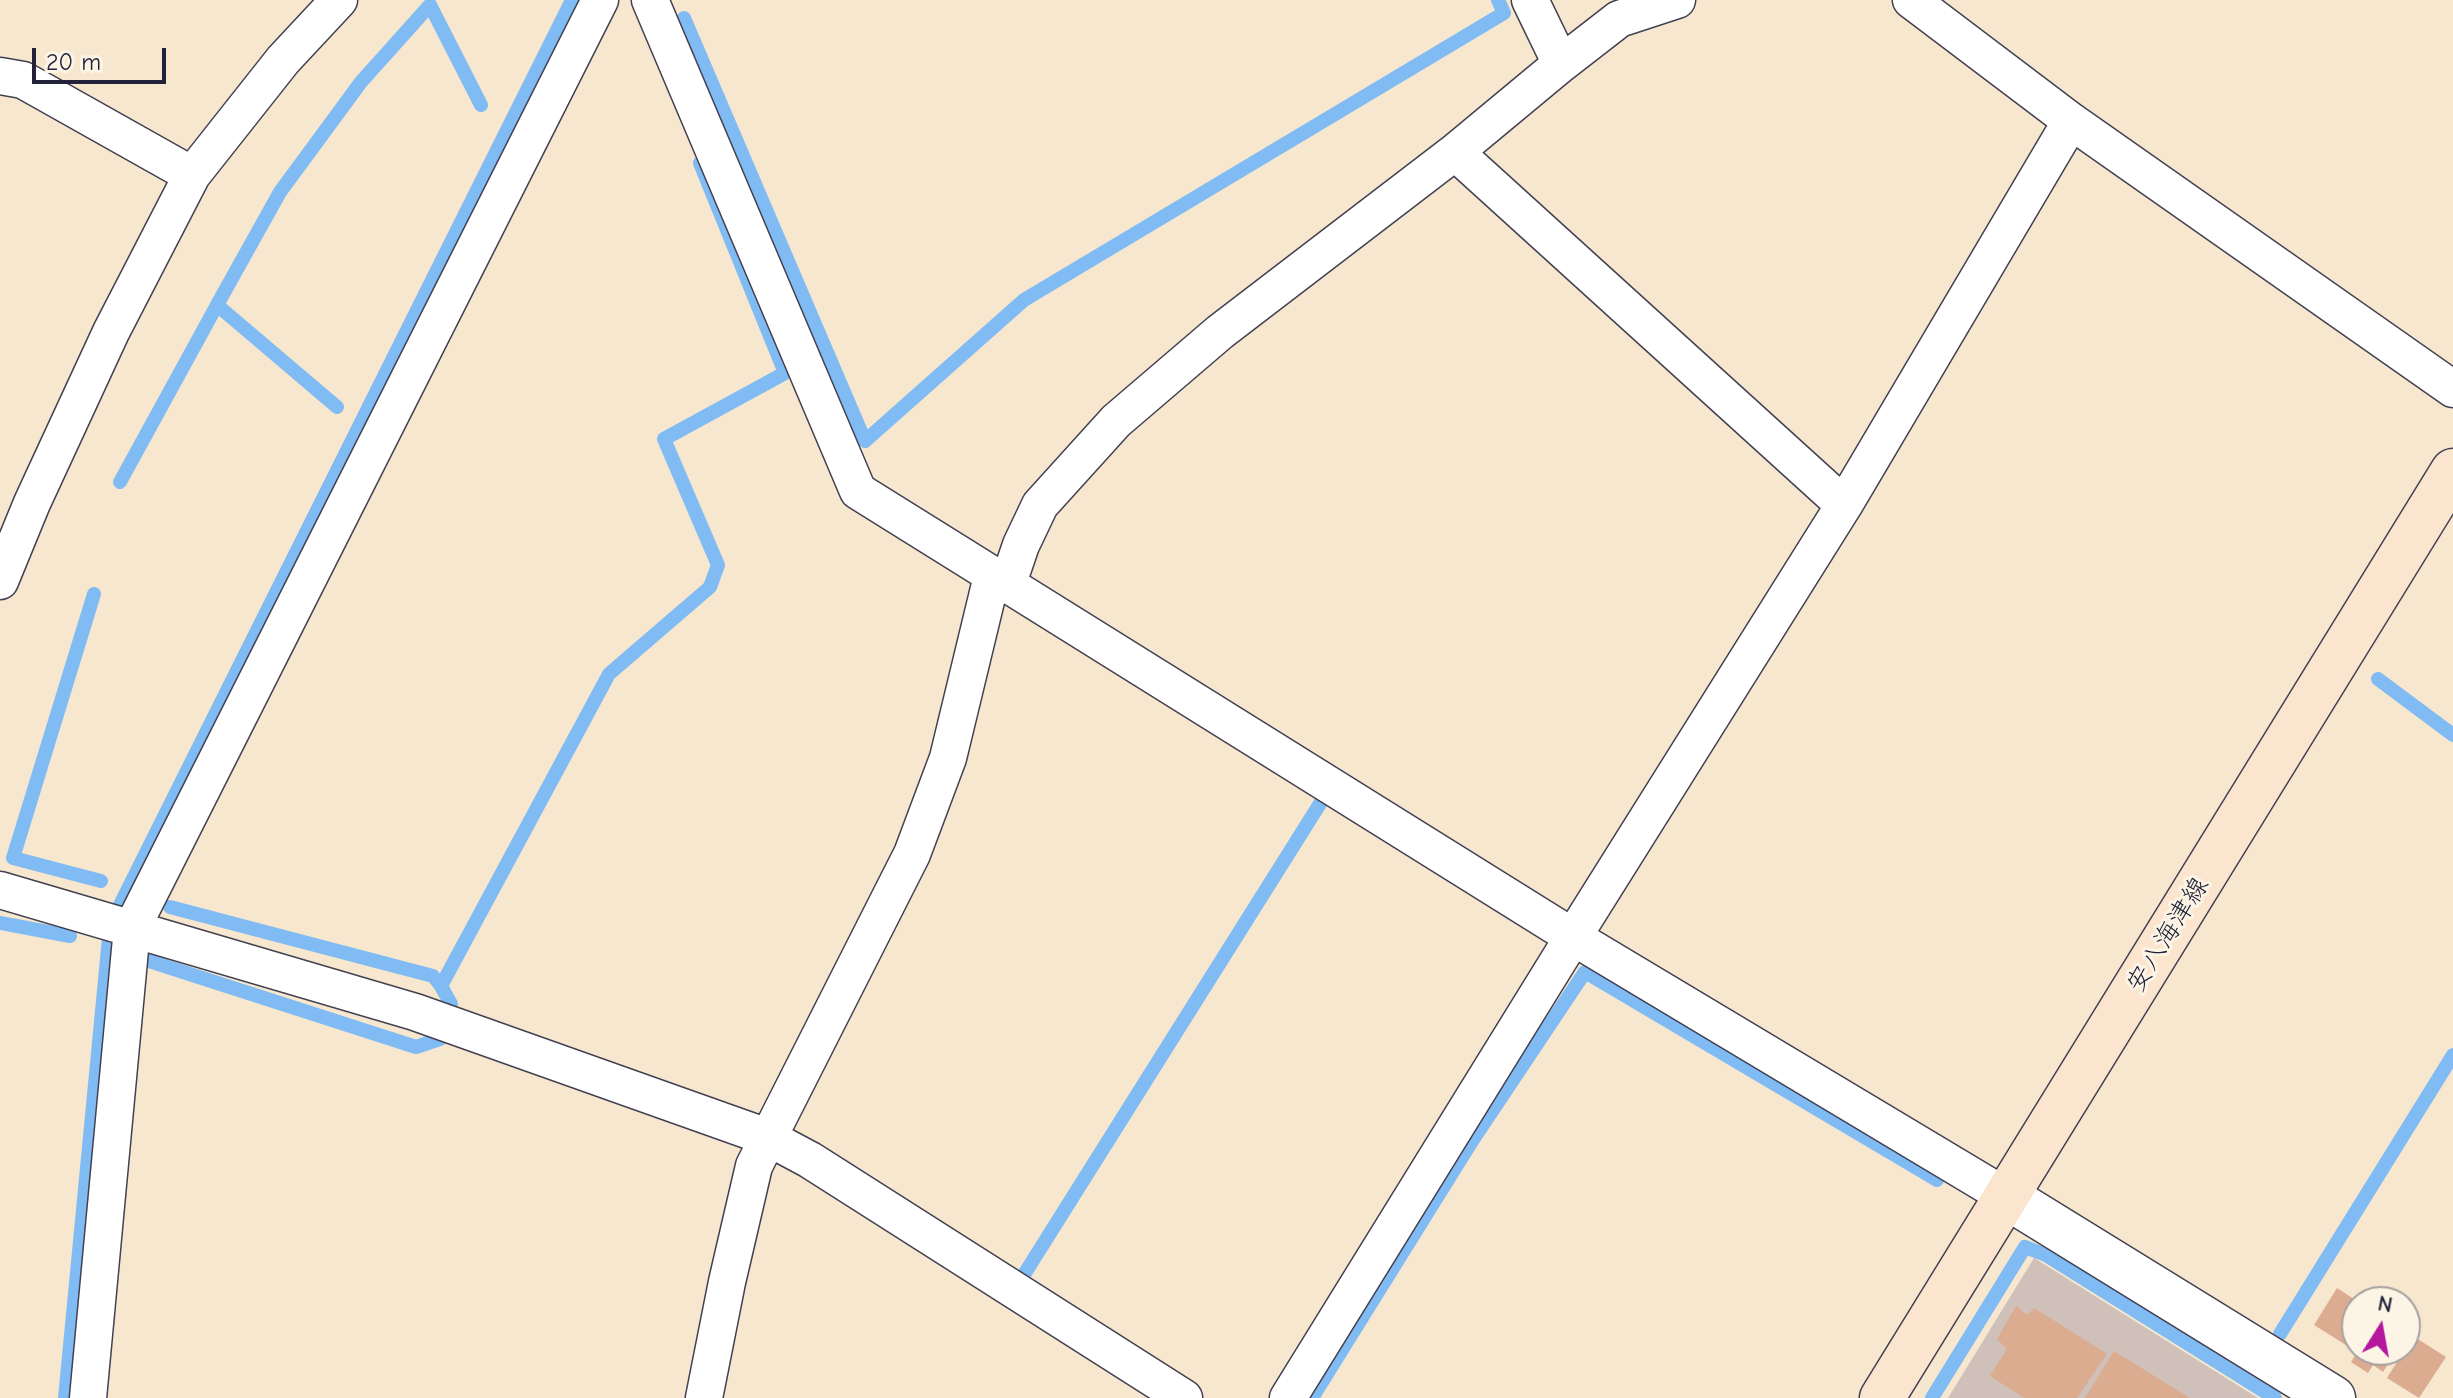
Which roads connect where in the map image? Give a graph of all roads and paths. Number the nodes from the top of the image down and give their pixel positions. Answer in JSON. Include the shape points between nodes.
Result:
{"nodes":[{"id":1,"x":339,"y":0,"type":"edge"},
{"id":2,"x":600,"y":0,"type":"edge"},
{"id":3,"x":650,"y":0,"type":"edge"},
{"id":4,"x":1530,"y":0,"type":"edge"},
{"id":5,"x":1677,"y":0,"type":"edge"},
{"id":6,"x":1911,"y":0,"type":"edge"},
{"id":7,"x":1561,"y":64,"type":"junction"},
{"id":8,"x":0,"y":76,"type":"edge"},
{"id":9,"x":2071,"y":121,"type":"junction"},
{"id":10,"x":1455,"y":152,"type":"junction"},
{"id":11,"x":192,"y":175,"type":"junction"},
{"id":12,"x":2453,"y":389,"type":"edge"},
{"id":13,"x":2453,"y":471,"type":"edge"},
{"id":14,"x":1844,"y":505,"type":"junction"},
{"id":15,"x":0,"y":581,"type":"edge"},
{"id":16,"x":999,"y":581,"type":"junction"},
{"id":17,"x":0,"y":890,"type":"edge"},
{"id":18,"x":132,"y":928,"type":"junction"},
{"id":19,"x":1573,"y":937,"type":"junction"},
{"id":20,"x":767,"y":1137,"type":"junction"},
{"id":21,"x":2007,"y":1197,"type":"junction"},
{"id":22,"x":88,"y":1398,"type":"edge"},
{"id":23,"x":704,"y":1398,"type":"edge"},
{"id":24,"x":1184,"y":1398,"type":"edge"},
{"id":25,"x":1288,"y":1398,"type":"edge"},
{"id":26,"x":1882,"y":1398,"type":"edge"},
{"id":27,"x":2333,"y":1398,"type":"edge"}],
"edges":[{"from":1,"to":11,"type":"street","via":[[283,60]]},
{"from":2,"to":18,"type":"street"},
{"from":3,"to":16,"type":"street","via":[[858,491]]},
{"from":4,"to":7,"type":"street"},
{"from":5,"to":7,"type":"street","via":[[1619,19]]},
{"from":6,"to":9,"type":"street"},
{"from":7,"to":10,"type":"street"},
{"from":8,"to":11,"type":"street","via":[[23,80]]},
{"from":9,"to":12,"type":"street"},
{"from":9,"to":14,"type":"street"},
{"from":10,"to":14,"type":"street"},
{"from":10,"to":16,"type":"street","via":[[1220,332],[1116,421],[1040,505]]},
{"from":11,"to":15,"type":"street","via":[[111,332]]},
{"from":13,"to":21,"type":"main road","name":"安八海津線"},
{"from":14,"to":19,"type":"street"},
{"from":16,"to":19,"type":"street"},
{"from":16,"to":20,"type":"street","via":[[948,758],[912,854]]},
{"from":17,"to":18,"type":"street"},
{"from":18,"to":20,"type":"street","via":[[415,1012]]},
{"from":18,"to":22,"type":"street"},
{"from":19,"to":21,"type":"street"},
{"from":19,"to":25,"type":"street"},
{"from":20,"to":23,"type":"street","via":[[754,1166]]},
{"from":20,"to":24,"type":"street"},
{"from":21,"to":26,"type":"main road","name":"安八海津線"},
{"from":21,"to":27,"type":"street"}]}
